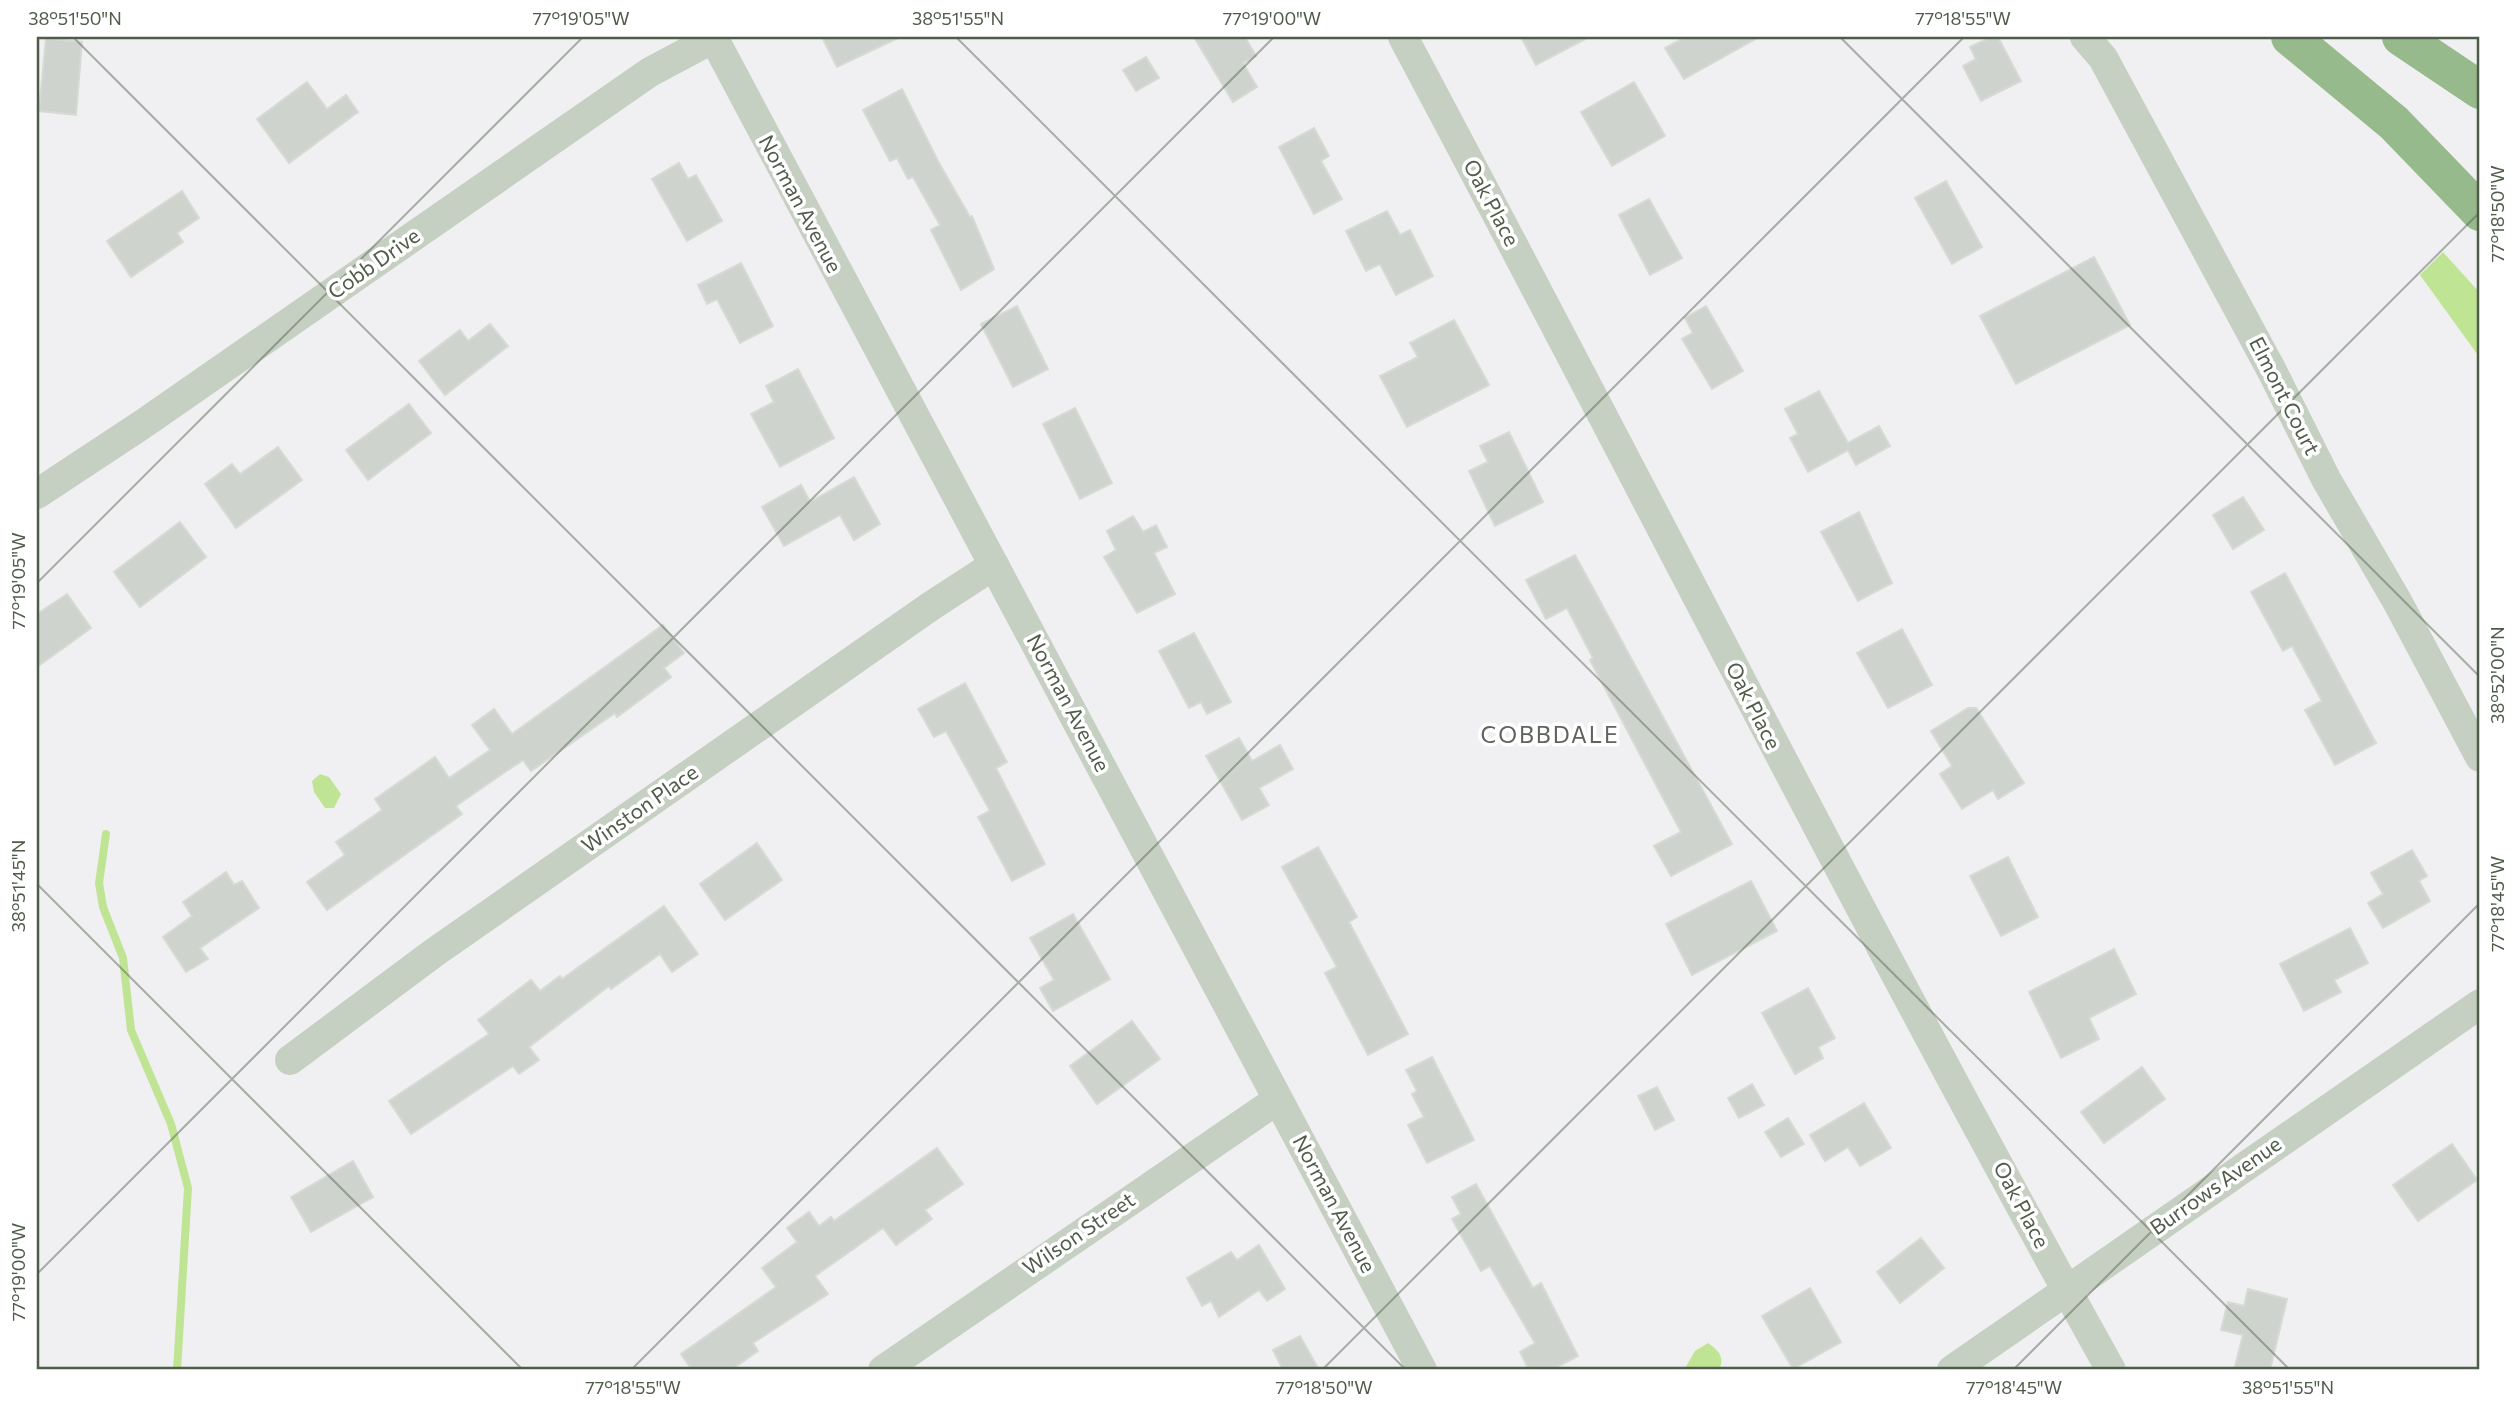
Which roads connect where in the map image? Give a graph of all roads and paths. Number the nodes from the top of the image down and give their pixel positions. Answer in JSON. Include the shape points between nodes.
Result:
{"nodes":[{"id":1,"x":1403,"y":37,"type":"edge"},
{"id":2,"x":2085,"y":37,"type":"edge"},
{"id":3,"x":2291,"y":37,"type":"edge"},
{"id":4,"x":2401,"y":37,"type":"edge"},
{"id":5,"x":713,"y":38,"type":"edge"},
{"id":6,"x":2480,"y":90,"type":"edge"},
{"id":7,"x":2480,"y":212,"type":"edge"},
{"id":8,"x":37,"y":494,"type":"edge"},
{"id":9,"x":994,"y":565,"type":"junction"},
{"id":10,"x":2480,"y":757,"type":"edge"},
{"id":11,"x":2480,"y":1004,"type":"edge"},
{"id":12,"x":290,"y":1060,"type":"dead end"},
{"id":13,"x":1277,"y":1100,"type":"junction"},
{"id":14,"x":2066,"y":1290,"type":"junction"},
{"id":15,"x":883,"y":1370,"type":"edge"},
{"id":16,"x":1422,"y":1370,"type":"edge"},
{"id":17,"x":1952,"y":1370,"type":"edge"},
{"id":18,"x":2111,"y":1370,"type":"edge"}],
"edges":[{"from":1,"to":14,"type":"street","name":"Oak Place","via":[[1795,787]]},
{"from":2,"to":10,"type":"street","name":"Elmont Court","via":[[2115,79],[2326,479]]},
{"from":3,"to":7,"type":"highway","via":[[2395,123]]},
{"from":4,"to":6,"type":"highway"},
{"from":5,"to":8,"type":"street","name":"Cobb Drive","via":[[650,72]]},
{"from":5,"to":9,"type":"street","name":"Norman Avenue"},
{"from":9,"to":12,"type":"street","name":"Winston Place","via":[[435,952]]},
{"from":9,"to":13,"type":"street","name":"Norman Avenue"},
{"from":11,"to":14,"type":"street","name":"Burrows Avenue"},
{"from":13,"to":15,"type":"street","name":"Wilson Street"},
{"from":13,"to":16,"type":"street","name":"Norman Avenue"},
{"from":14,"to":17,"type":"street","name":"Burrows Avenue"},
{"from":14,"to":18,"type":"street","name":"Oak Place"}]}
